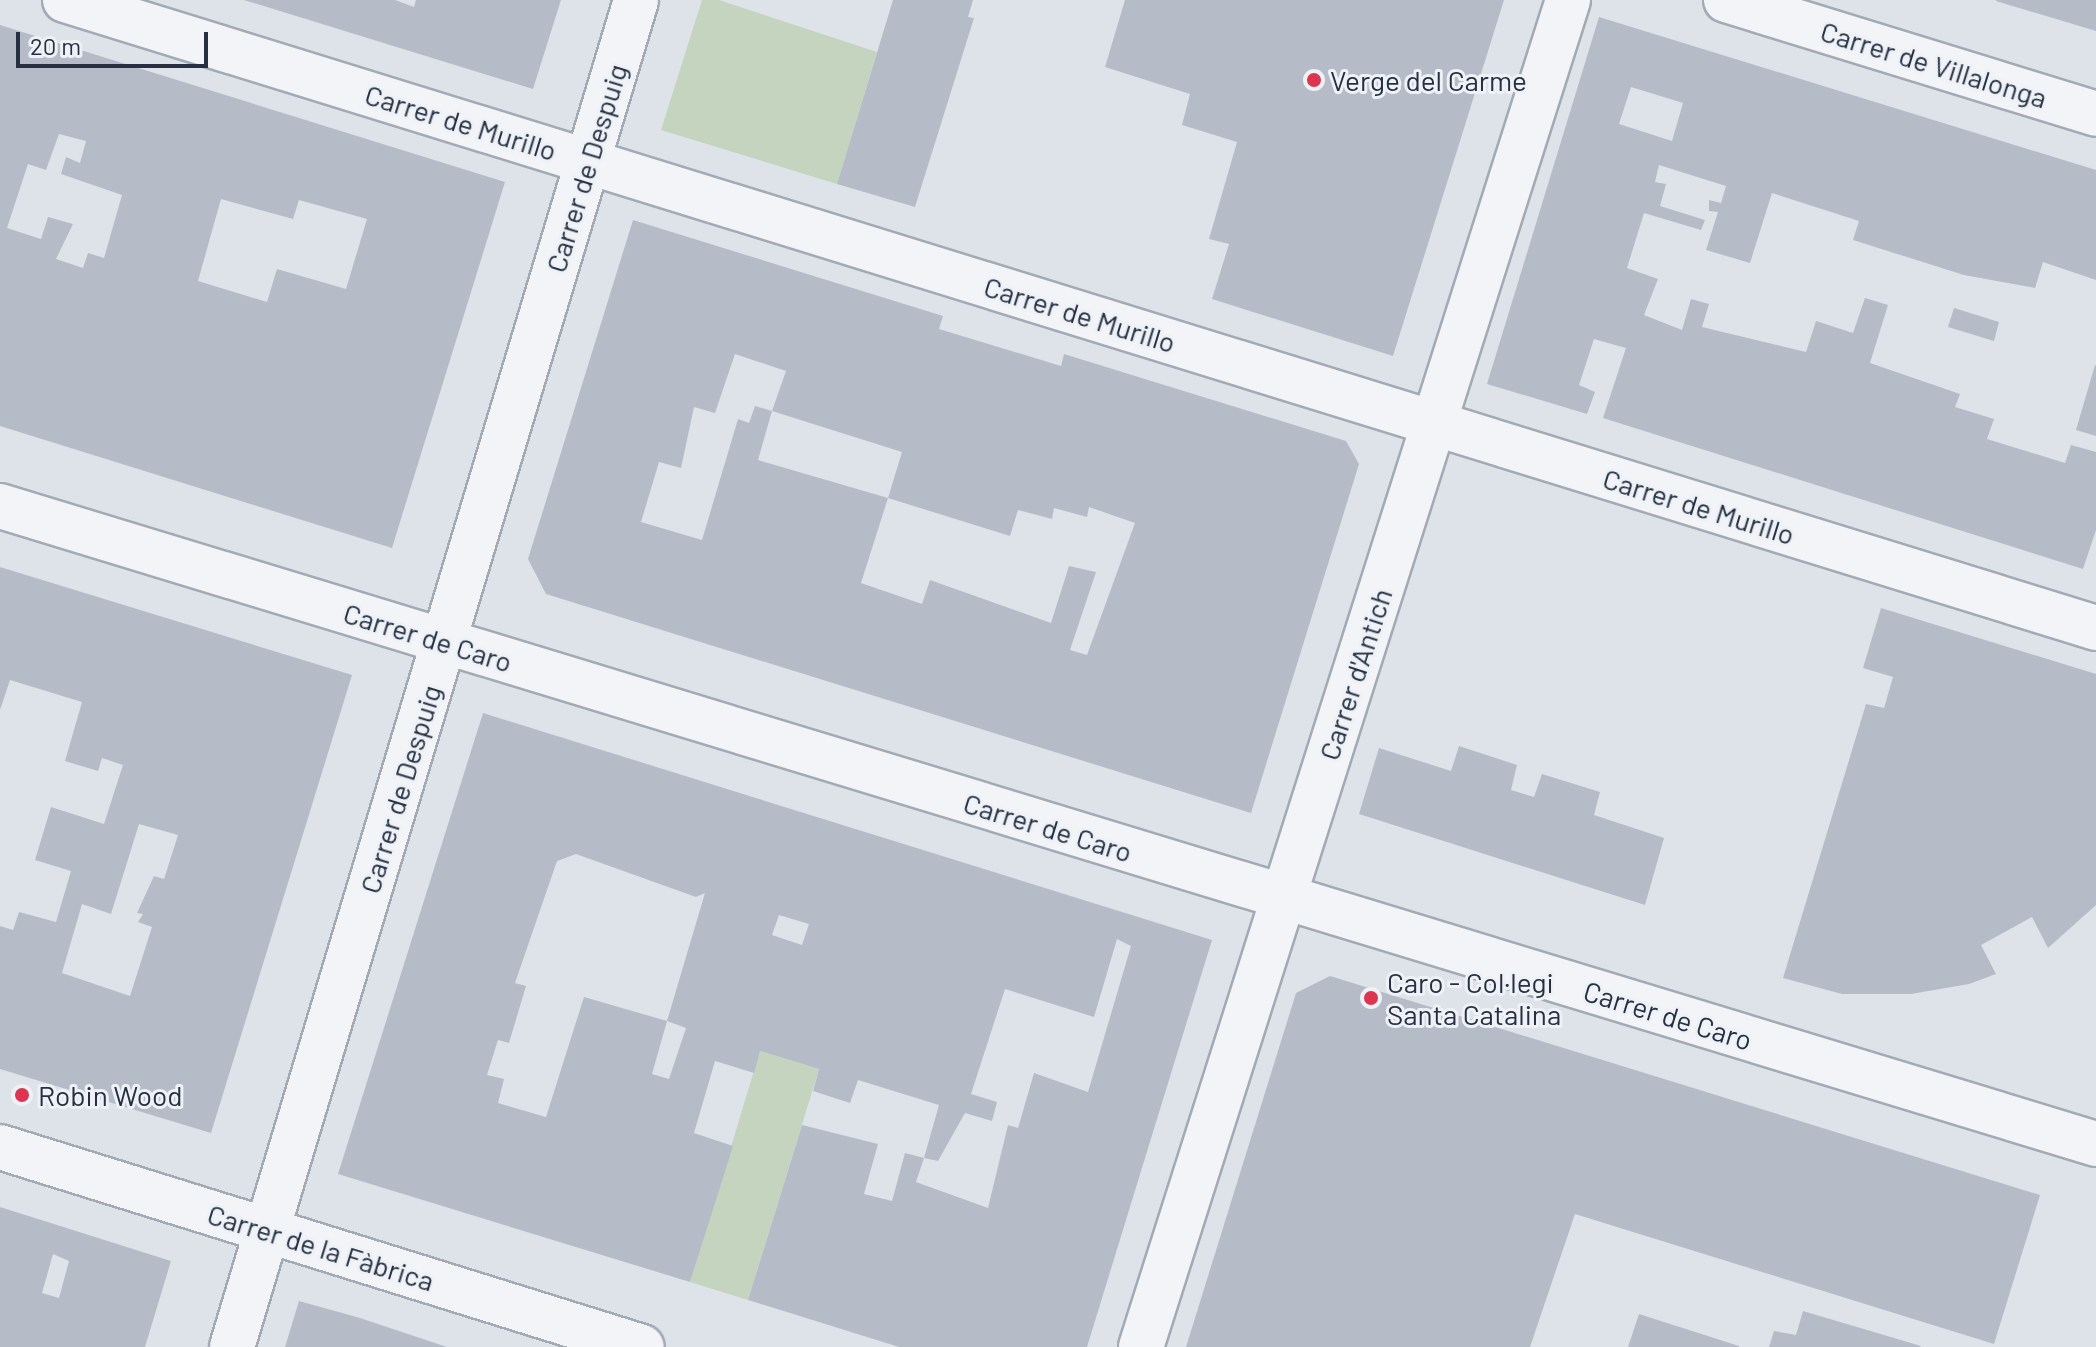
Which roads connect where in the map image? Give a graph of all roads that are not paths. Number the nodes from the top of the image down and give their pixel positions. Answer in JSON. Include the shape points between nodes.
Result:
{"nodes":[{"id":1,"x":65,"y":0,"type":"edge"},
{"id":2,"x":636,"y":0,"type":"edge"},
{"id":3,"x":1568,"y":0,"type":"edge"},
{"id":4,"x":1726,"y":0,"type":"edge"},
{"id":5,"x":2096,"y":114,"type":"edge"},
{"id":6,"x":588,"y":161,"type":"junction"},
{"id":7,"x":1434,"y":424,"type":"junction"},
{"id":8,"x":0,"y":506,"type":"edge"},
{"id":9,"x":2096,"y":628,"type":"edge"},
{"id":10,"x":444,"y":642,"type":"junction"},
{"id":11,"x":1283,"y":899,"type":"junction"},
{"id":12,"x":2096,"y":1144,"type":"edge"},
{"id":13,"x":0,"y":1147,"type":"edge"},
{"id":14,"x":267,"y":1230,"type":"junction"},
{"id":15,"x":232,"y":1347,"type":"edge"},
{"id":16,"x":642,"y":1347,"type":"edge"},
{"id":17,"x":1141,"y":1347,"type":"edge"}],
"edges":[{"from":1,"to":6,"type":"street","name":"Carrer de Murillo"},
{"from":2,"to":6,"type":"street","name":"Carrer de Despuig"},
{"from":3,"to":7,"type":"street","name":"Carrer d'Antich"},
{"from":4,"to":5,"type":"street","name":"Carrer de Villalonga"},
{"from":6,"to":7,"type":"street","name":"Carrer de Murillo"},
{"from":6,"to":10,"type":"street","name":"Carrer de Despuig"},
{"from":7,"to":9,"type":"street","name":"Carrer de Murillo"},
{"from":7,"to":11,"type":"street","name":"Carrer d'Antich"},
{"from":8,"to":10,"type":"street","name":"Carrer de Caro"},
{"from":10,"to":11,"type":"street","name":"Carrer de Caro"},
{"from":10,"to":14,"type":"street","name":"Carrer de Despuig"},
{"from":11,"to":12,"type":"street","name":"Carrer de Caro"},
{"from":11,"to":17,"type":"street","name":"Carrer d'Antich"},
{"from":13,"to":14,"type":"street","name":"Carrer de la Fàbrica"},
{"from":14,"to":15,"type":"street","name":"Carrer de Despuig"},
{"from":14,"to":16,"type":"street","name":"Carrer de la Fàbrica"}]}
